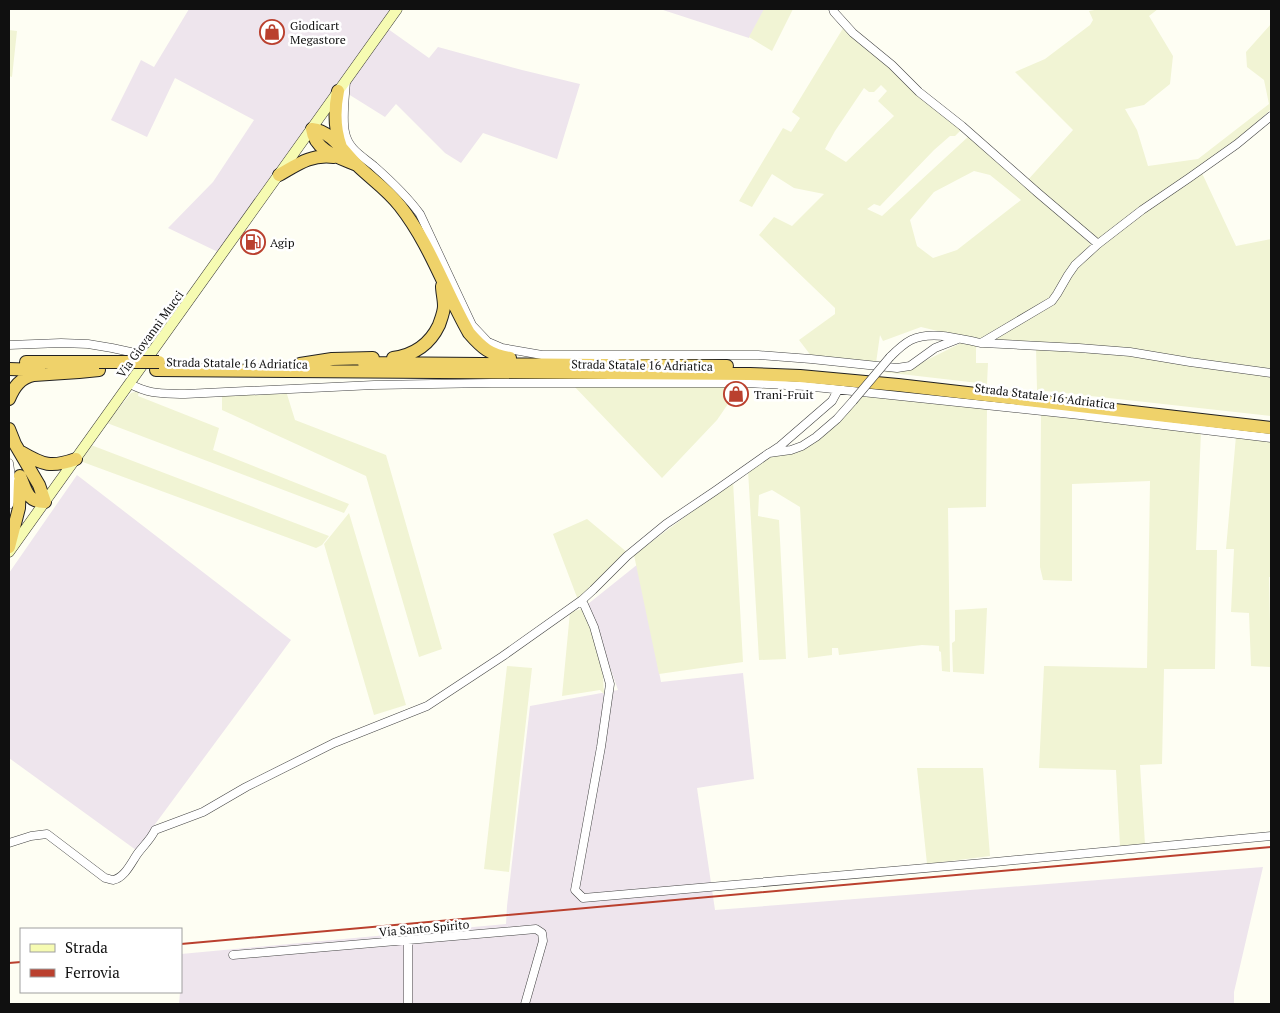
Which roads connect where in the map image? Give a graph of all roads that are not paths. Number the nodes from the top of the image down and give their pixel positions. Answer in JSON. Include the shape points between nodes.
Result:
{"nodes":[{"id":1,"x":397,"y":9,"type":"edge"},
{"id":2,"x":833,"y":9,"type":"edge"},
{"id":3,"x":342,"y":86,"type":"junction"},
{"id":4,"x":1271,"y":116,"type":"edge"},
{"id":5,"x":312,"y":129,"type":"junction"},
{"id":6,"x":342,"y":154,"type":"junction"},
{"id":7,"x":279,"y":175,"type":"junction"},
{"id":8,"x":1098,"y":244,"type":"junction"},
{"id":9,"x":440,"y":276,"type":"junction"},
{"id":10,"x":958,"y":339,"type":"junction"},
{"id":11,"x":981,"y":343,"type":"junction"},
{"id":12,"x":9,"y":345,"type":"edge"},
{"id":13,"x":9,"y":362,"type":"edge"},
{"id":14,"x":156,"y":362,"type":"junction"},
{"id":15,"x":300,"y":364,"type":"junction"},
{"id":16,"x":555,"y":364,"type":"junction"},
{"id":17,"x":99,"y":366,"type":"junction"},
{"id":18,"x":9,"y":370,"type":"edge"},
{"id":19,"x":1271,"y":373,"type":"edge"},
{"id":20,"x":130,"y":384,"type":"junction"},
{"id":21,"x":838,"y":390,"type":"junction"},
{"id":22,"x":9,"y":399,"type":"edge"},
{"id":23,"x":1271,"y":422,"type":"edge"},
{"id":24,"x":1271,"y":428,"type":"edge"},
{"id":25,"x":9,"y":429,"type":"edge"},
{"id":26,"x":1271,"y":438,"type":"edge"},
{"id":27,"x":17,"y":447,"type":"junction"},
{"id":28,"x":769,"y":453,"type":"junction"},
{"id":29,"x":76,"y":459,"type":"junction"},
{"id":30,"x":9,"y":463,"type":"edge"},
{"id":31,"x":20,"y":476,"type":"junction"},
{"id":32,"x":45,"y":502,"type":"junction"},
{"id":33,"x":9,"y":505,"type":"edge"},
{"id":34,"x":9,"y":547,"type":"edge"},
{"id":35,"x":9,"y":553,"type":"edge"},
{"id":36,"x":582,"y":600,"type":"junction"},
{"id":37,"x":1271,"y":836,"type":"edge"},
{"id":38,"x":9,"y":843,"type":"edge"},
{"id":39,"x":408,"y":941,"type":"junction"},
{"id":40,"x":233,"y":955,"type":"dead end"},
{"id":41,"x":408,"y":1004,"type":"edge"},
{"id":42,"x":525,"y":1004,"type":"edge"}],
"edges":[{"from":1,"to":3,"type":"main road","name":"Via Giovanni Mucci"},
{"from":2,"to":8,"type":"street","via":[[853,33],[919,92]]},
{"from":3,"to":5,"type":"main road","name":"Via Giovanni Mucci"},
{"from":3,"to":6,"type":"highway","via":[[335,108],[335,126]]},
{"from":3,"to":10,"type":"street","via":[[344,130],[350,146],[411,201],[472,325],[488,342],[502,348],[542,355],[758,355],[897,368],[910,366],[935,348]]},
{"from":4,"to":8,"type":"street"},
{"from":5,"to":6,"type":"highway","via":[[323,149]]},
{"from":5,"to":7,"type":"main road","name":"Via Giovanni Mucci"},
{"from":6,"to":7,"type":"highway","via":[[318,156]]},
{"from":6,"to":9,"type":"highway","via":[[386,191],[404,211]]},
{"from":7,"to":14,"type":"main road","name":"Via Giovanni Mucci"},
{"from":8,"to":11,"type":"street","via":[[1075,265],[1052,301]]},
{"from":9,"to":15,"type":"highway","via":[[444,307],[441,319],[427,343],[415,352],[402,357],[332,359]]},
{"from":9,"to":16,"type":"highway","via":[[469,333],[488,352]]},
{"from":10,"to":11,"type":"street"},
{"from":10,"to":28,"type":"street","bridge":true,"via":[[925,336],[912,340],[890,357],[837,419],[816,437],[791,450]]},
{"from":11,"to":19,"type":"street","via":[[1130,352]]},
{"from":12,"to":14,"type":"street","via":[[79,344],[135,353]]},
{"from":13,"to":17,"type":"highway","name":"Strada Statale 16 Adriatica"},
{"from":14,"to":15,"type":"highway","name":"Strada Statale 16 Adriatica"},
{"from":14,"to":17,"type":"highway","name":"Strada Statale 16 Adriatica"},
{"from":14,"to":20,"type":"main road","name":"Via Giovanni Mucci"},
{"from":14,"to":24,"type":"highway","name":"Strada Statale 16 Adriatica","via":[[800,376]]},
{"from":15,"to":16,"type":"highway","name":"Strada Statale 16 Adriatica"},
{"from":16,"to":23,"type":"highway","name":"Strada Statale 16 Adriatica","via":[[796,367]]},
{"from":17,"to":18,"type":"highway","name":"Strada Statale 16 Adriatica"},
{"from":17,"to":22,"type":"highway","via":[[28,376],[17,384]]},
{"from":20,"to":21,"type":"street","via":[[154,393],[185,394],[492,383],[747,383]]},
{"from":20,"to":29,"type":"main road","name":"Via Giovanni Mucci"},
{"from":21,"to":26,"type":"street"},
{"from":21,"to":28,"type":"street","via":[[832,401]]},
{"from":25,"to":27,"type":"highway"},
{"from":27,"to":29,"type":"highway","via":[[35,460],[49,464],[61,465]]},
{"from":27,"to":31,"type":"highway"},
{"from":27,"to":32,"type":"highway"},
{"from":28,"to":36,"type":"street","via":[[666,524]]},
{"from":29,"to":32,"type":"main road","name":"Via Giovanni Mucci"},
{"from":30,"to":33,"type":"street","via":[[12,483]]},
{"from":31,"to":32,"type":"highway","via":[[27,494],[38,502]]},
{"from":31,"to":34,"type":"highway","via":[[19,508]]},
{"from":32,"to":35,"type":"main road","name":"Via Giovanni Mucci"},
{"from":36,"to":37,"type":"street","via":[[594,627],[610,684],[575,890],[583,898]]},
{"from":36,"to":38,"type":"street","via":[[427,706],[334,743],[203,812],[155,830],[129,867],[113,880],[105,878],[47,834]]},
{"from":39,"to":40,"type":"street","name":"Via Santo Spirito"},
{"from":39,"to":41,"type":"street"},
{"from":39,"to":42,"type":"street","name":"Via Santo Spirito","via":[[536,929],[542,933],[543,941]]}]}
